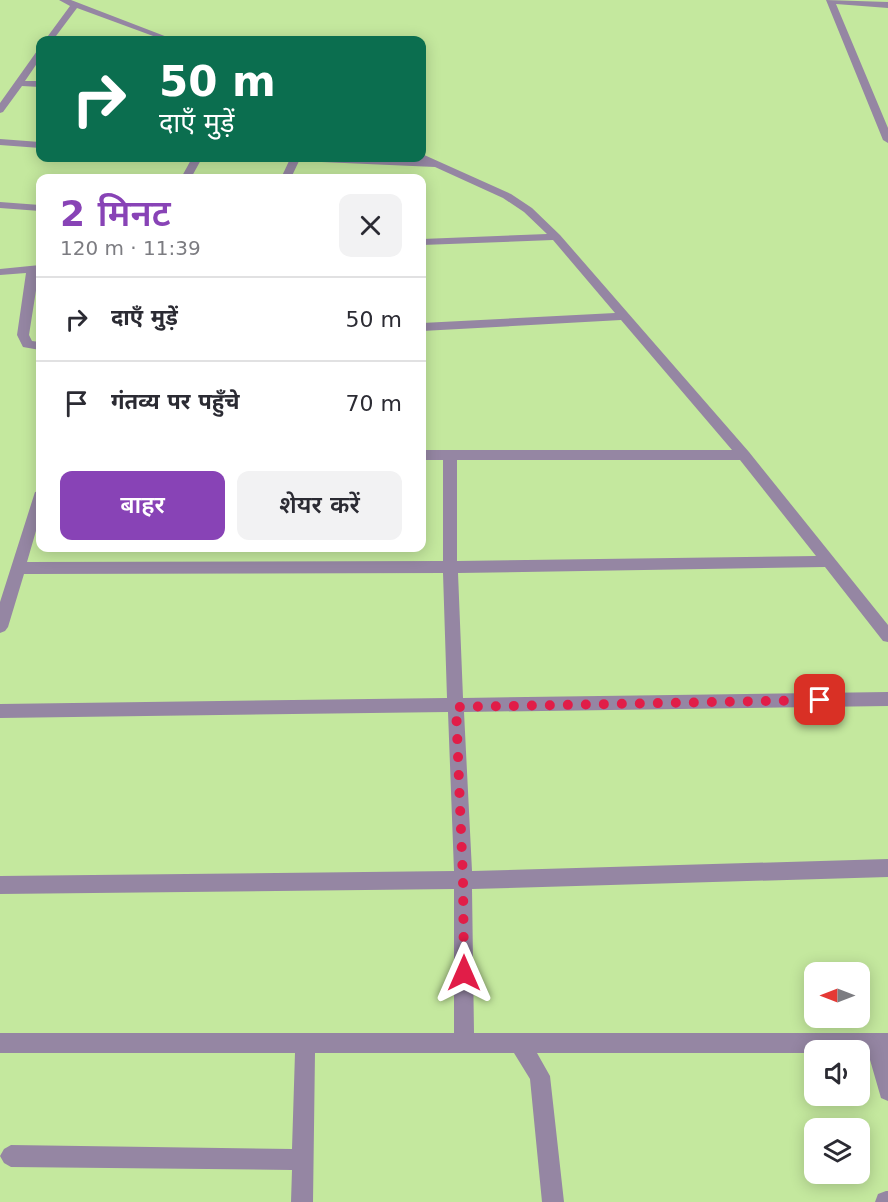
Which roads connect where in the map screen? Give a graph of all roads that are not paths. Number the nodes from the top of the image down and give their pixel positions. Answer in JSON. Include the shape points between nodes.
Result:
{"nodes":[{"id":1,"x":63,"y":0,"type":"edge"},
{"id":2,"x":830,"y":1,"type":"edge"},
{"id":3,"x":75,"y":5,"type":"junction"},
{"id":4,"x":888,"y":5,"type":"edge"},
{"id":5,"x":52,"y":36,"type":"edge"},
{"id":6,"x":160,"y":36,"type":"edge"},
{"id":7,"x":36,"y":59,"type":"edge"},
{"id":8,"x":19,"y":83,"type":"junction"},
{"id":9,"x":36,"y":84,"type":"edge"},
{"id":10,"x":0,"y":110,"type":"edge"},
{"id":11,"x":883,"y":117,"type":"edge"},
{"id":12,"x":888,"y":140,"type":"edge"},
{"id":13,"x":0,"y":142,"type":"edge"},
{"id":14,"x":36,"y":145,"type":"edge"},
{"id":15,"x":426,"y":159,"type":"edge"},
{"id":16,"x":390,"y":162,"type":"edge"},
{"id":17,"x":437,"y":164,"type":"junction"},
{"id":18,"x":0,"y":205,"type":"edge"},
{"id":19,"x":36,"y":208,"type":"edge"},
{"id":20,"x":556,"y":237,"type":"junction"},
{"id":21,"x":426,"y":242,"type":"edge"},
{"id":22,"x":36,"y":269,"type":"edge"},
{"id":23,"x":0,"y":272,"type":"edge"},
{"id":24,"x":626,"y":316,"type":"junction"},
{"id":25,"x":426,"y":327,"type":"edge"},
{"id":26,"x":36,"y":345,"type":"edge"},
{"id":27,"x":426,"y":454,"type":"edge"},
{"id":28,"x":450,"y":455,"type":"junction"},
{"id":29,"x":744,"y":455,"type":"junction"},
{"id":30,"x":36,"y":510,"type":"edge"},
{"id":31,"x":830,"y":561,"type":"junction"},
{"id":32,"x":450,"y":567,"type":"junction"},
{"id":33,"x":19,"y":568,"type":"junction"},
{"id":34,"x":0,"y":627,"type":"edge"},
{"id":35,"x":888,"y":636,"type":"edge"},
{"id":36,"x":888,"y":699,"type":"edge"},
{"id":37,"x":456,"y":707,"type":"junction"},
{"id":38,"x":0,"y":711,"type":"edge"},
{"id":39,"x":888,"y":868,"type":"edge"},
{"id":40,"x":463,"y":880,"type":"junction"},
{"id":41,"x":0,"y":885,"type":"edge"},
{"id":42,"x":519,"y":1042,"type":"junction"},
{"id":43,"x":881,"y":1042,"type":"edge"},
{"id":44,"x":0,"y":1043,"type":"edge"},
{"id":45,"x":305,"y":1043,"type":"junction"},
{"id":46,"x":464,"y":1043,"type":"junction"},
{"id":47,"x":888,"y":1090,"type":"edge"},
{"id":48,"x":11,"y":1156,"type":"dead end"},
{"id":49,"x":303,"y":1160,"type":"junction"},
{"id":50,"x":302,"y":1202,"type":"edge"},
{"id":51,"x":553,"y":1202,"type":"edge"}],
"edges":[{"from":1,"to":3,"type":"street"},
{"from":2,"to":4,"type":"street"},
{"from":2,"to":11,"type":"street"},
{"from":3,"to":5,"type":"street"},
{"from":3,"to":6,"type":"street"},
{"from":7,"to":8,"type":"street"},
{"from":8,"to":9,"type":"street"},
{"from":8,"to":10,"type":"street"},
{"from":11,"to":12,"type":"street"},
{"from":13,"to":14,"type":"street"},
{"from":15,"to":17,"type":"street"},
{"from":16,"to":17,"type":"street"},
{"from":17,"to":20,"type":"street","via":[[507,196]]},
{"from":18,"to":19,"type":"street"},
{"from":20,"to":21,"type":"street"},
{"from":20,"to":24,"type":"street"},
{"from":22,"to":23,"type":"street"},
{"from":22,"to":26,"type":"street","via":[[23,335],[27,344]]},
{"from":24,"to":25,"type":"street"},
{"from":24,"to":29,"type":"street"},
{"from":27,"to":28,"type":"street"},
{"from":28,"to":29,"type":"street"},
{"from":28,"to":32,"type":"street"},
{"from":29,"to":31,"type":"street"},
{"from":30,"to":33,"type":"street"},
{"from":31,"to":32,"type":"street"},
{"from":31,"to":35,"type":"street"},
{"from":32,"to":33,"type":"street"},
{"from":32,"to":37,"type":"street"},
{"from":33,"to":34,"type":"street"},
{"from":36,"to":37,"type":"street"},
{"from":37,"to":38,"type":"street"},
{"from":37,"to":40,"type":"street"},
{"from":39,"to":40,"type":"street"},
{"from":40,"to":41,"type":"street"},
{"from":40,"to":46,"type":"street"},
{"from":42,"to":43,"type":"street"},
{"from":42,"to":46,"type":"street"},
{"from":42,"to":51,"type":"street","via":[[540,1076]]},
{"from":43,"to":47,"type":"street"},
{"from":44,"to":45,"type":"street"},
{"from":45,"to":46,"type":"street"},
{"from":45,"to":49,"type":"street"},
{"from":48,"to":49,"type":"street"},
{"from":49,"to":50,"type":"street"}]}
